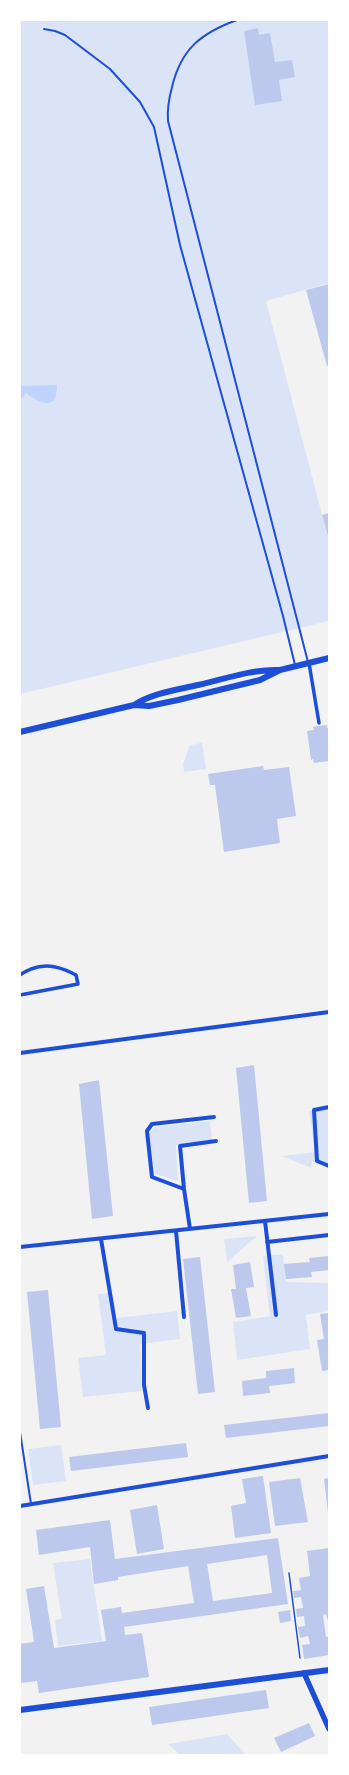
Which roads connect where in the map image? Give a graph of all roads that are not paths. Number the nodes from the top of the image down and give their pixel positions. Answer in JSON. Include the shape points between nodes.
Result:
{"nodes":[{"id":1,"x":237,"y":20,"type":"edge"},
{"id":2,"x":44,"y":29,"type":"dead end"},
{"id":3,"x":329,"y":658,"type":"edge"},
{"id":4,"x":309,"y":663,"type":"junction"},
{"id":5,"x":295,"y":666,"type":"junction"},
{"id":6,"x":280,"y":670,"type":"junction"},
{"id":7,"x":134,"y":705,"type":"junction"},
{"id":8,"x":319,"y":724,"type":"dead end"},
{"id":9,"x":20,"y":732,"type":"edge"},
{"id":10,"x":20,"y":975,"type":"edge"},
{"id":11,"x":20,"y":994,"type":"edge"},
{"id":12,"x":329,"y":1012,"type":"edge"},
{"id":13,"x":20,"y":1053,"type":"edge"},
{"id":14,"x":329,"y":1107,"type":"edge"},
{"id":15,"x":214,"y":1117,"type":"dead end"},
{"id":16,"x":216,"y":1141,"type":"dead end"},
{"id":17,"x":329,"y":1166,"type":"edge"},
{"id":18,"x":184,"y":1189,"type":"junction"},
{"id":19,"x":329,"y":1214,"type":"edge"},
{"id":20,"x":265,"y":1221,"type":"junction"},
{"id":21,"x":190,"y":1229,"type":"junction"},
{"id":22,"x":176,"y":1231,"type":"junction"},
{"id":23,"x":329,"y":1235,"type":"edge"},
{"id":24,"x":101,"y":1239,"type":"junction"},
{"id":25,"x":267,"y":1242,"type":"junction"},
{"id":26,"x":20,"y":1247,"type":"edge"},
{"id":27,"x":276,"y":1315,"type":"dead end"},
{"id":28,"x":184,"y":1317,"type":"dead end"},
{"id":29,"x":148,"y":1408,"type":"dead end"},
{"id":30,"x":20,"y":1432,"type":"edge"},
{"id":31,"x":329,"y":1456,"type":"edge"},
{"id":32,"x":31,"y":1505,"type":"junction"},
{"id":33,"x":20,"y":1506,"type":"edge"},
{"id":34,"x":329,"y":1670,"type":"edge"},
{"id":35,"x":304,"y":1673,"type":"junction"},
{"id":36,"x":20,"y":1710,"type":"edge"},
{"id":37,"x":329,"y":1729,"type":"edge"}],
"edges":[{"from":1,"to":4,"type":"lane","via":[[208,32],[186,53],[173,84],[167,110],[168,121]]},
{"from":2,"to":5,"type":"lane","via":[[55,31],[70,39],[110,69],[140,102],[154,127],[180,245]]},
{"from":3,"to":4,"type":"main road"},
{"from":4,"to":5,"type":"main road"},
{"from":4,"to":8,"type":"street"},
{"from":5,"to":6,"type":"main road"},
{"from":6,"to":7,"type":"main road","via":[[251,672],[147,698]]},
{"from":6,"to":7,"type":"main road","via":[[260,680],[178,700],[149,706]]},
{"from":7,"to":9,"type":"main road"},
{"from":10,"to":11,"type":"street","via":[[48,965],[76,975],[78,984]]},
{"from":12,"to":13,"type":"street"},
{"from":14,"to":17,"type":"street","via":[[314,1110],[317,1162]]},
{"from":15,"to":18,"type":"street","via":[[152,1124],[147,1131],[152,1176]]},
{"from":16,"to":18,"type":"street","via":[[180,1146]]},
{"from":18,"to":21,"type":"street"},
{"from":19,"to":20,"type":"street"},
{"from":20,"to":21,"type":"street"},
{"from":20,"to":25,"type":"street"},
{"from":21,"to":22,"type":"street"},
{"from":22,"to":24,"type":"street"},
{"from":22,"to":28,"type":"street"},
{"from":23,"to":25,"type":"street"},
{"from":24,"to":26,"type":"street"},
{"from":24,"to":29,"type":"street","via":[[116,1329],[144,1333],[144,1385]]},
{"from":25,"to":27,"type":"street"},
{"from":30,"to":32,"type":"lane"},
{"from":31,"to":32,"type":"street"},
{"from":32,"to":33,"type":"street"},
{"from":34,"to":35,"type":"main road"},
{"from":35,"to":36,"type":"main road"},
{"from":35,"to":37,"type":"street"}]}
